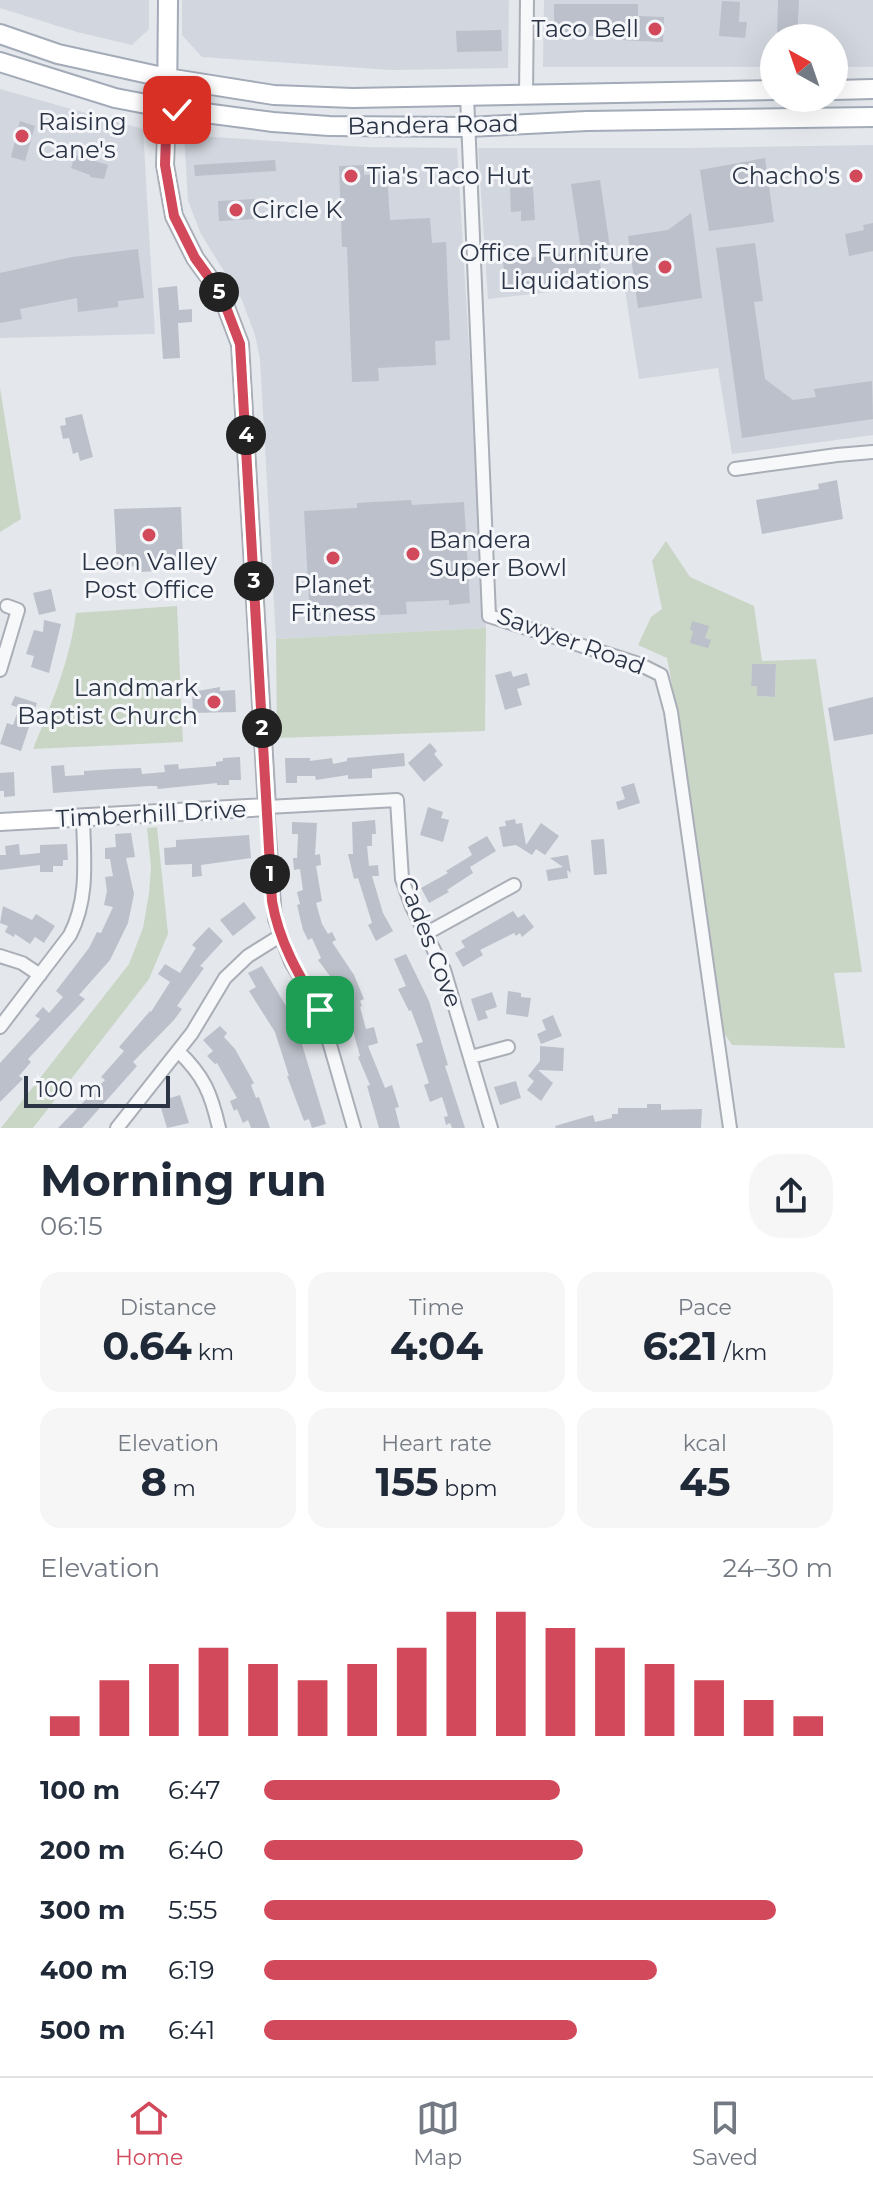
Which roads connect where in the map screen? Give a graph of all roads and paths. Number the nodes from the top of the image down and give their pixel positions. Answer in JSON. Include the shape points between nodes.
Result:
{"nodes":[{"id":1,"x":168,"y":0,"type":"edge"},
{"id":2,"x":527,"y":0,"type":"edge"},
{"id":3,"x":0,"y":34,"type":"edge"},
{"id":4,"x":0,"y":62,"type":"edge"},
{"id":5,"x":167,"y":78,"type":"junction"},
{"id":6,"x":873,"y":89,"type":"edge"},
{"id":7,"x":760,"y":90,"type":"edge"},
{"id":8,"x":848,"y":90,"type":"edge"},
{"id":9,"x":703,"y":91,"type":"junction"},
{"id":10,"x":467,"y":96,"type":"junction"},
{"id":11,"x":526,"y":96,"type":"junction"},
{"id":12,"x":167,"y":108,"type":"junction"},
{"id":13,"x":873,"y":117,"type":"edge"},
{"id":14,"x":704,"y":121,"type":"junction"},
{"id":15,"x":468,"y":127,"type":"junction"},
{"id":16,"x":873,"y":452,"type":"edge"},
{"id":17,"x":735,"y":469,"type":"dead end"},
{"id":18,"x":7,"y":606,"type":"dead end"},
{"id":19,"x":0,"y":670,"type":"edge"},
{"id":20,"x":397,"y":800,"type":"joint"},
{"id":21,"x":267,"y":807,"type":"junction"},
{"id":22,"x":83,"y":818,"type":"junction"},
{"id":23,"x":0,"y":822,"type":"edge"},
{"id":24,"x":514,"y":885,"type":"dead end"},
{"id":25,"x":427,"y":933,"type":"junction"},
{"id":26,"x":280,"y":936,"type":"junction"},
{"id":27,"x":0,"y":956,"type":"edge"},
{"id":28,"x":40,"y":975,"type":"junction"},
{"id":29,"x":0,"y":1027,"type":"edge"},
{"id":30,"x":508,"y":1047,"type":"dead end"},
{"id":31,"x":178,"y":1051,"type":"junction"},
{"id":32,"x":471,"y":1057,"type":"junction"},
{"id":33,"x":117,"y":1128,"type":"edge"},
{"id":34,"x":219,"y":1128,"type":"edge"},
{"id":35,"x":354,"y":1128,"type":"edge"},
{"id":36,"x":491,"y":1128,"type":"edge"},
{"id":37,"x":730,"y":1128,"type":"edge"}],
"edges":[{"from":1,"to":5,"type":"main road"},
{"from":2,"to":11,"type":"street"},
{"from":3,"to":5,"type":"main road","name":"Bandera Road","via":[[58,54]]},
{"from":4,"to":12,"type":"main road","name":"Bandera Road"},
{"from":5,"to":10,"type":"main road","name":"Bandera Road","via":[[274,95]]},
{"from":5,"to":12,"type":"main road"},
{"from":6,"to":8,"type":"main road"},
{"from":7,"to":9,"type":"main road","name":"Bandera Road"},
{"from":9,"to":11,"type":"main road","name":"Bandera Road"},
{"from":9,"to":14,"type":"main road"},
{"from":10,"to":11,"type":"main road","name":"Bandera Road"},
{"from":10,"to":15,"type":"street","name":"Sawyer Road"},
{"from":12,"to":15,"type":"main road","name":"Bandera Road","via":[[329,126]]},
{"from":12,"to":21,"type":"street","via":[[165,165],[174,216],[221,294],[240,344]]},
{"from":13,"to":14,"type":"main road","name":"Bandera Road"},
{"from":14,"to":15,"type":"main road","name":"Bandera Road"},
{"from":15,"to":37,"type":"street","name":"Sawyer Road","via":[[489,616],[661,675],[671,712]]},
{"from":16,"to":17,"type":"street"},
{"from":18,"to":19,"type":"street","via":[[18,610]]},
{"from":20,"to":21,"type":"street","name":"Timberhill Drive"},
{"from":20,"to":25,"type":"street","name":"Cades Cove","via":[[402,879]]},
{"from":21,"to":22,"type":"street","name":"Timberhill Drive"},
{"from":21,"to":26,"type":"street","via":[[272,901]]},
{"from":22,"to":23,"type":"street","name":"Timberhill Drive"},
{"from":22,"to":28,"type":"street","via":[[83,905],[70,935]]},
{"from":24,"to":25,"type":"street"},
{"from":25,"to":32,"type":"street","name":"Cades Cove"},
{"from":26,"to":31,"type":"street","via":[[225,978]]},
{"from":26,"to":35,"type":"street","via":[[320,1010]]},
{"from":27,"to":28,"type":"street"},
{"from":28,"to":29,"type":"street"},
{"from":30,"to":32,"type":"street"},
{"from":31,"to":33,"type":"street"},
{"from":31,"to":34,"type":"street","via":[[211,1094]]},
{"from":32,"to":36,"type":"street","name":"Cades Cove"}]}
